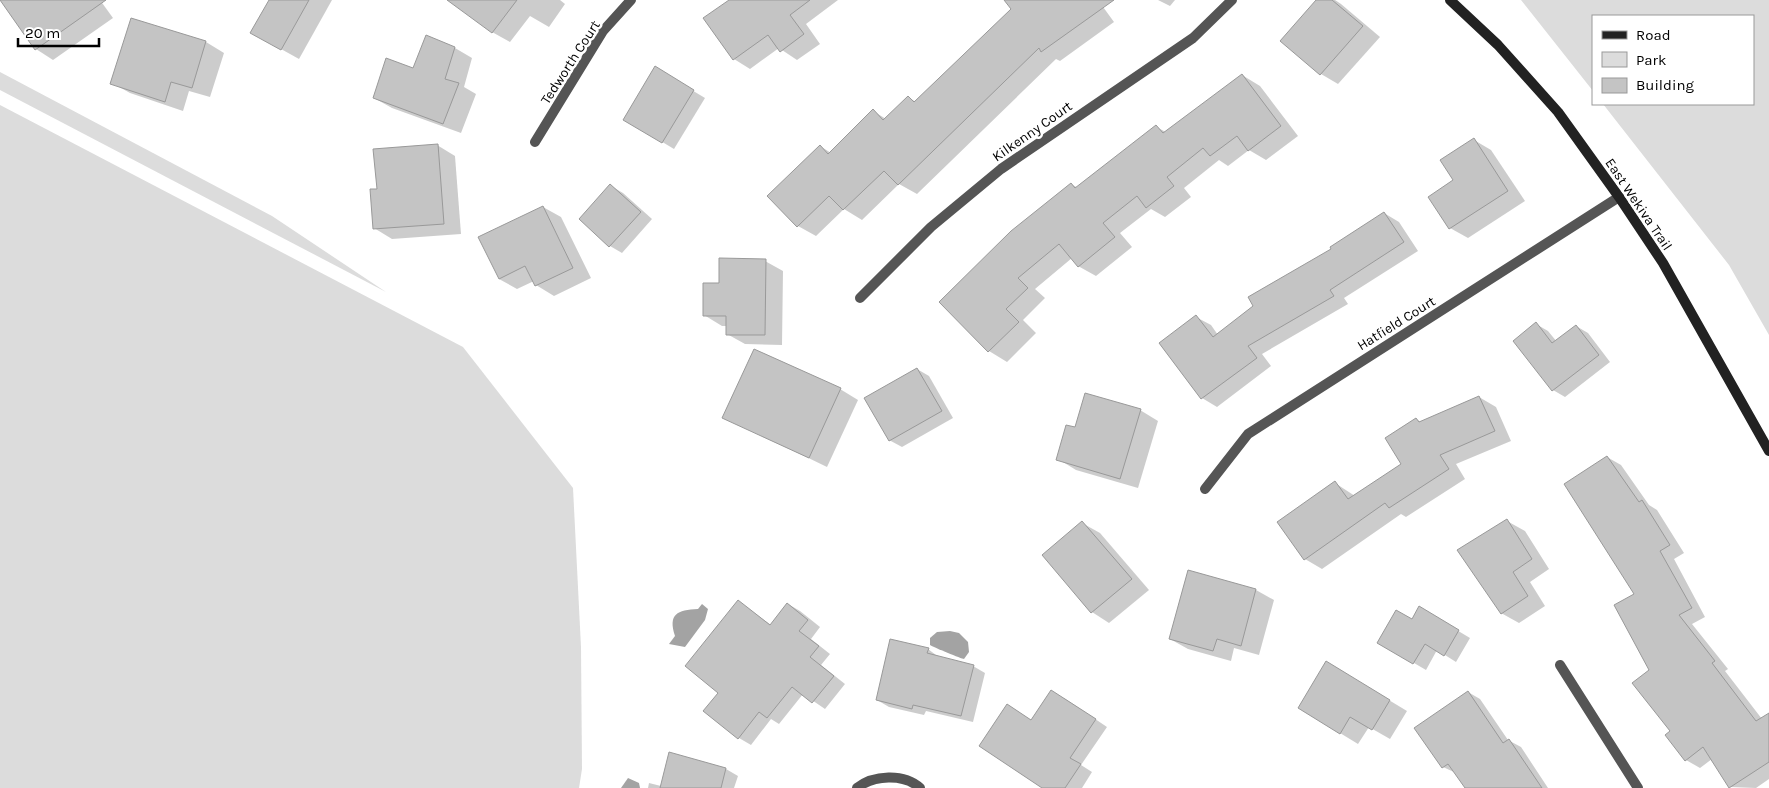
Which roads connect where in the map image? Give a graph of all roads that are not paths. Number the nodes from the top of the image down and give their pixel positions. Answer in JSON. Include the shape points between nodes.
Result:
{"nodes":[{"id":1,"x":631,"y":0,"type":"edge"},
{"id":2,"x":1232,"y":0,"type":"edge"},
{"id":3,"x":1450,"y":0,"type":"edge"},
{"id":4,"x":535,"y":142,"type":"dead end"},
{"id":5,"x":1619,"y":197,"type":"junction"},
{"id":6,"x":860,"y":298,"type":"dead end"},
{"id":7,"x":1769,"y":451,"type":"edge"},
{"id":8,"x":1205,"y":490,"type":"dead end"},
{"id":9,"x":1560,"y":665,"type":"dead end"},
{"id":10,"x":857,"y":788,"type":"edge"},
{"id":11,"x":920,"y":788,"type":"edge"},
{"id":12,"x":1638,"y":788,"type":"edge"}],
"edges":[{"from":1,"to":4,"type":"street","name":"Tedworth Court","via":[[604,31]]},
{"from":2,"to":6,"type":"street","name":"Kilkenny Court","via":[[1193,38],[1001,169],[932,227]]},
{"from":3,"to":5,"type":"street","name":"East Wekiva Trail","via":[[1498,45],[1558,112]]},
{"from":5,"to":7,"type":"street","name":"East Wekiva Trail","via":[[1667,271]]},
{"from":5,"to":8,"type":"street","name":"Hatfield Court","via":[[1248,434]]},
{"from":9,"to":12,"type":"street"},
{"from":10,"to":11,"type":"street","via":[[866,782],[899,778]]}]}
